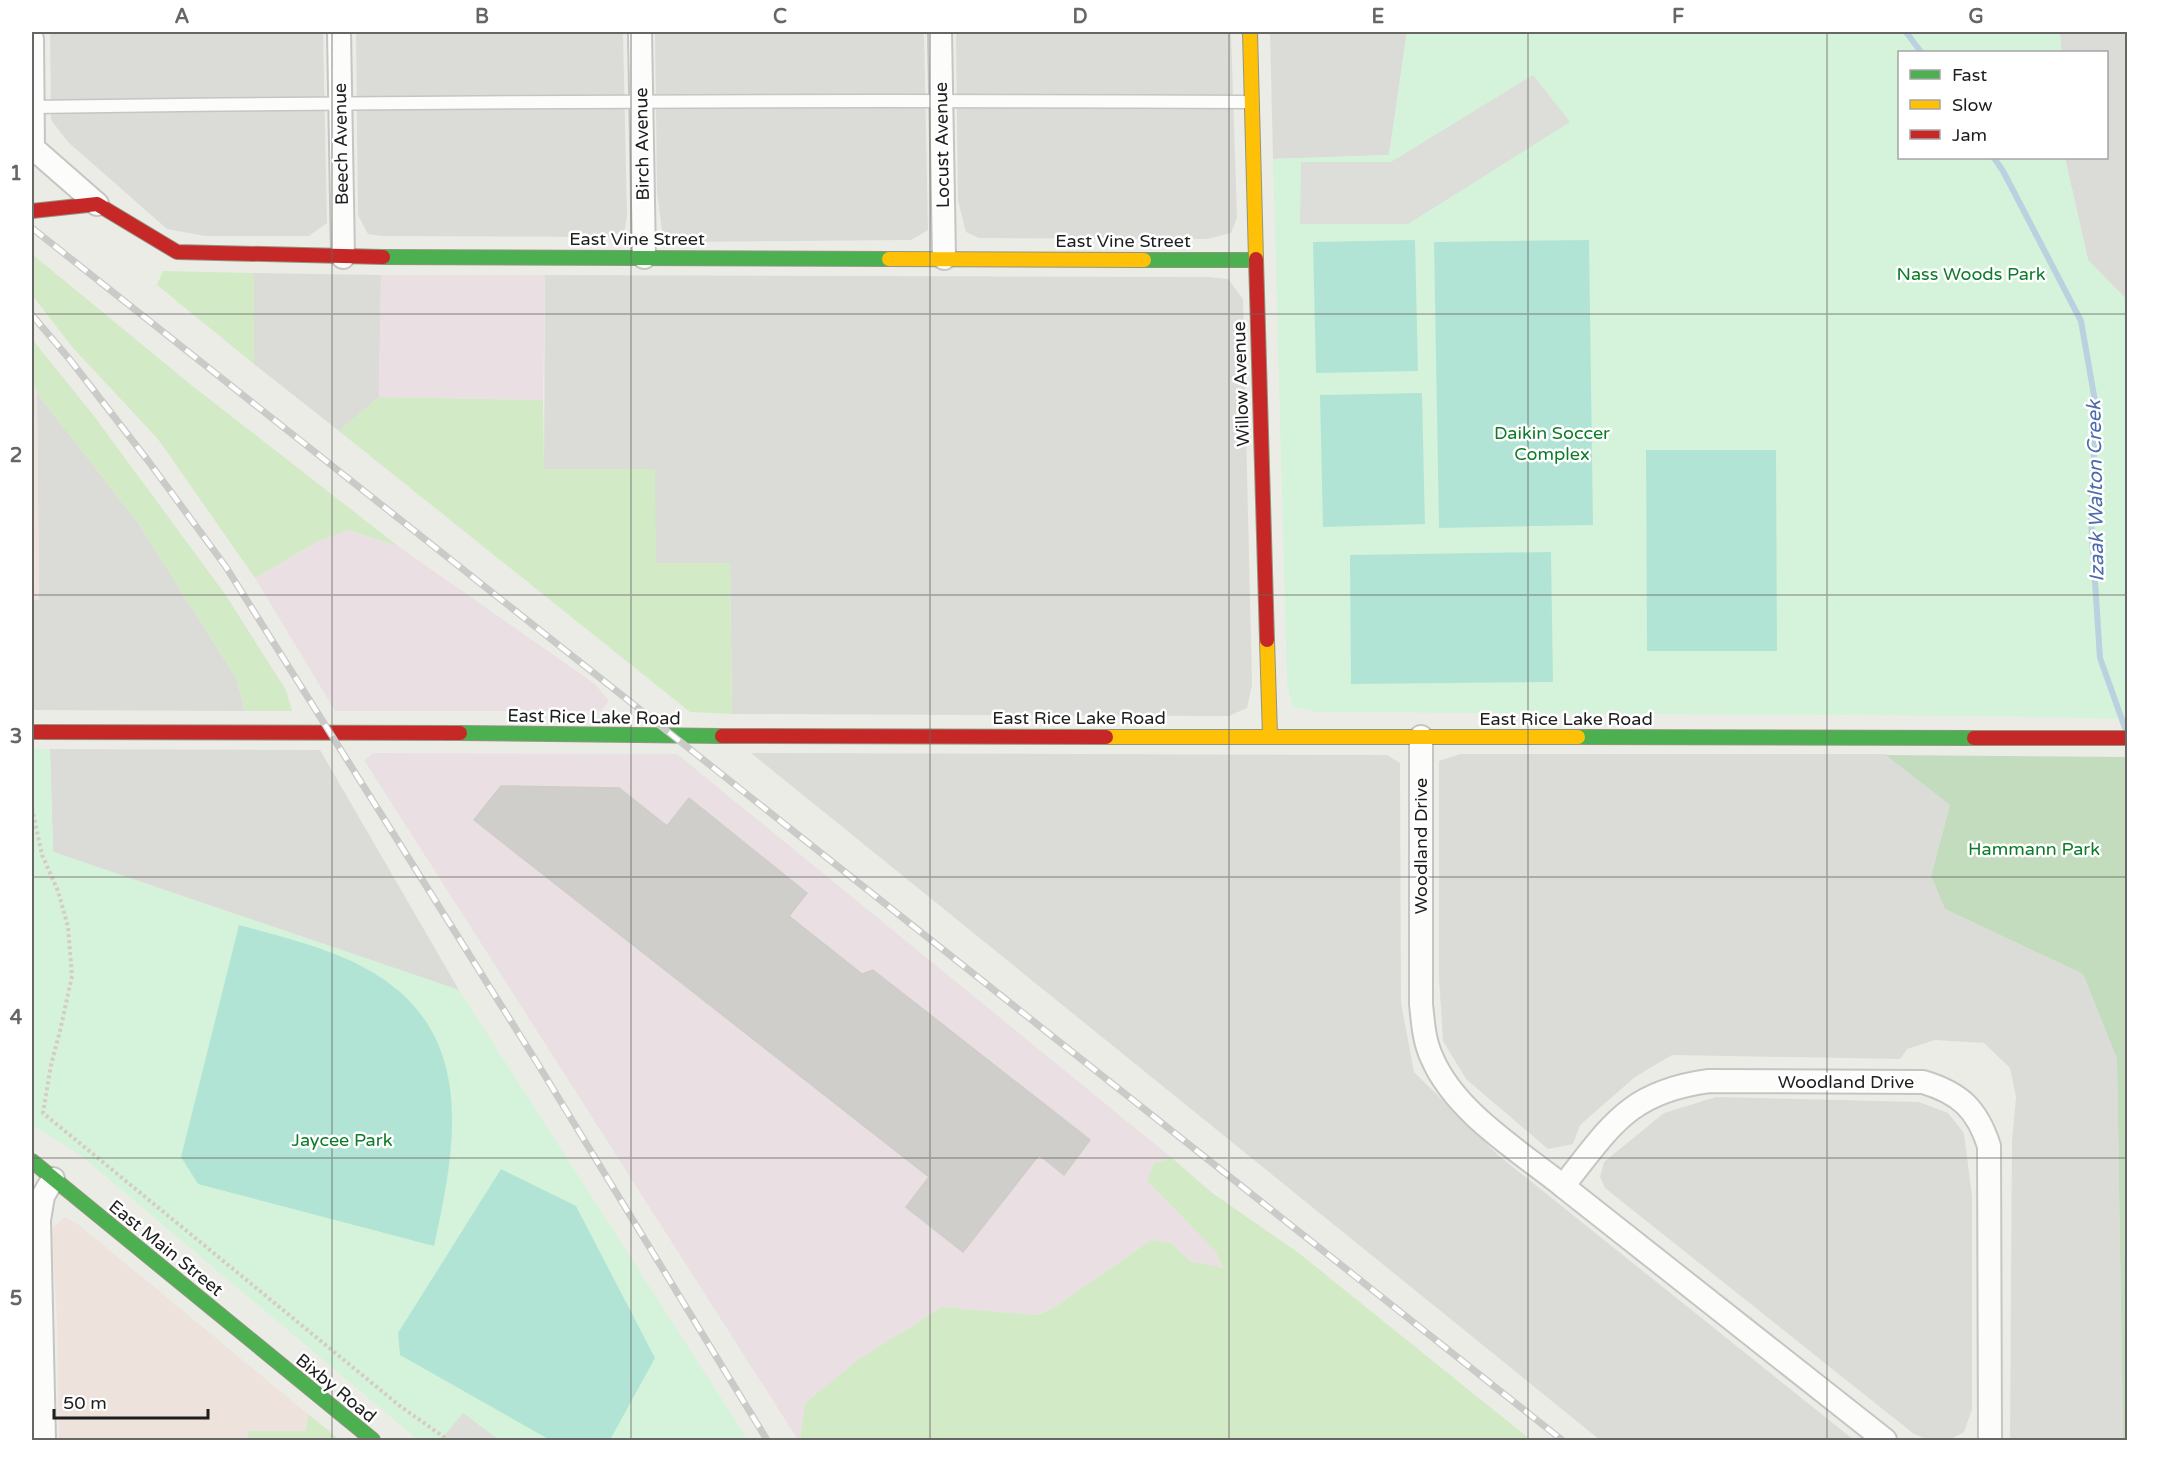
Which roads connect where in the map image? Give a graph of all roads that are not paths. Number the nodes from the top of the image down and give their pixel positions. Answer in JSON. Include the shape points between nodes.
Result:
{"nodes":[{"id":1,"x":339,"y":32,"type":"edge"},
{"id":2,"x":640,"y":32,"type":"edge"},
{"id":3,"x":940,"y":32,"type":"edge"},
{"id":4,"x":1250,"y":32,"type":"edge"},
{"id":5,"x":32,"y":39,"type":"edge"},
{"id":6,"x":641,"y":101,"type":"junction"},
{"id":7,"x":941,"y":101,"type":"junction"},
{"id":8,"x":340,"y":102,"type":"junction"},
{"id":9,"x":1252,"y":102,"type":"junction"},
{"id":10,"x":32,"y":106,"type":"edge"},
{"id":11,"x":97,"y":204,"type":"junction"},
{"id":12,"x":32,"y":211,"type":"edge"},
{"id":13,"x":343,"y":257,"type":"junction"},
{"id":14,"x":644,"y":257,"type":"junction"},
{"id":15,"x":944,"y":258,"type":"junction"},
{"id":16,"x":1255,"y":260,"type":"junction"},
{"id":17,"x":32,"y":732,"type":"edge"},
{"id":18,"x":1270,"y":736,"type":"junction"},
{"id":19,"x":1421,"y":737,"type":"junction"},
{"id":20,"x":2127,"y":738,"type":"edge"},
{"id":21,"x":32,"y":1161,"type":"edge"},
{"id":22,"x":53,"y":1179,"type":"junction"},
{"id":23,"x":1563,"y":1186,"type":"junction"},
{"id":24,"x":36,"y":1302,"type":"edge"},
{"id":25,"x":277,"y":1363,"type":"joint"},
{"id":26,"x":44,"y":1440,"type":"edge"},
{"id":27,"x":373,"y":1440,"type":"edge"},
{"id":28,"x":1885,"y":1440,"type":"edge"},
{"id":29,"x":1990,"y":1440,"type":"edge"}],
"edges":[{"from":1,"to":8,"type":"street","name":"Beech Avenue"},
{"from":2,"to":6,"type":"street","name":"Birch Avenue"},
{"from":3,"to":7,"type":"street","name":"Locust Avenue"},
{"from":4,"to":9,"type":"street","name":"Willow Avenue"},
{"from":5,"to":10,"type":"street"},
{"from":6,"to":7,"type":"lane"},
{"from":6,"to":8,"type":"lane"},
{"from":6,"to":14,"type":"street","name":"Birch Avenue"},
{"from":7,"to":9,"type":"lane"},
{"from":7,"to":15,"type":"street","name":"Locust Avenue"},
{"from":8,"to":10,"type":"lane"},
{"from":8,"to":13,"type":"street","name":"Beech Avenue"},
{"from":9,"to":16,"type":"street","name":"Willow Avenue"},
{"from":10,"to":11,"type":"street","via":[[33,148]]},
{"from":11,"to":12,"type":"street"},
{"from":11,"to":13,"type":"street","name":"East Vine Street","via":[[177,252]]},
{"from":13,"to":14,"type":"street","name":"East Vine Street"},
{"from":14,"to":15,"type":"street","name":"East Vine Street"},
{"from":15,"to":16,"type":"street","name":"East Vine Street"},
{"from":16,"to":18,"type":"street","name":"Willow Avenue"},
{"from":17,"to":18,"type":"street","name":"East Rice Lake Road"},
{"from":18,"to":19,"type":"street","name":"East Rice Lake Road"},
{"from":19,"to":20,"type":"street","name":"East Rice Lake Road"},
{"from":19,"to":23,"type":"street","name":"Woodland Drive","via":[[1421,1004],[1431,1057],[1457,1099]]},
{"from":21,"to":22,"type":"street","name":"East Main Street"},
{"from":22,"to":24,"type":"street","via":[[43,1196],[39,1220]]},
{"from":22,"to":25,"type":"street","name":"East Main Street"},
{"from":23,"to":28,"type":"street","name":"Woodland Drive"},
{"from":23,"to":29,"type":"street","name":"Woodland Drive","via":[[1612,1124],[1635,1105],[1680,1085],[1709,1081],[1923,1082],[1958,1096],[1974,1112],[1989,1146]]},
{"from":24,"to":26,"type":"street"},
{"from":25,"to":27,"type":"street","name":"Bixby Road"}]}
